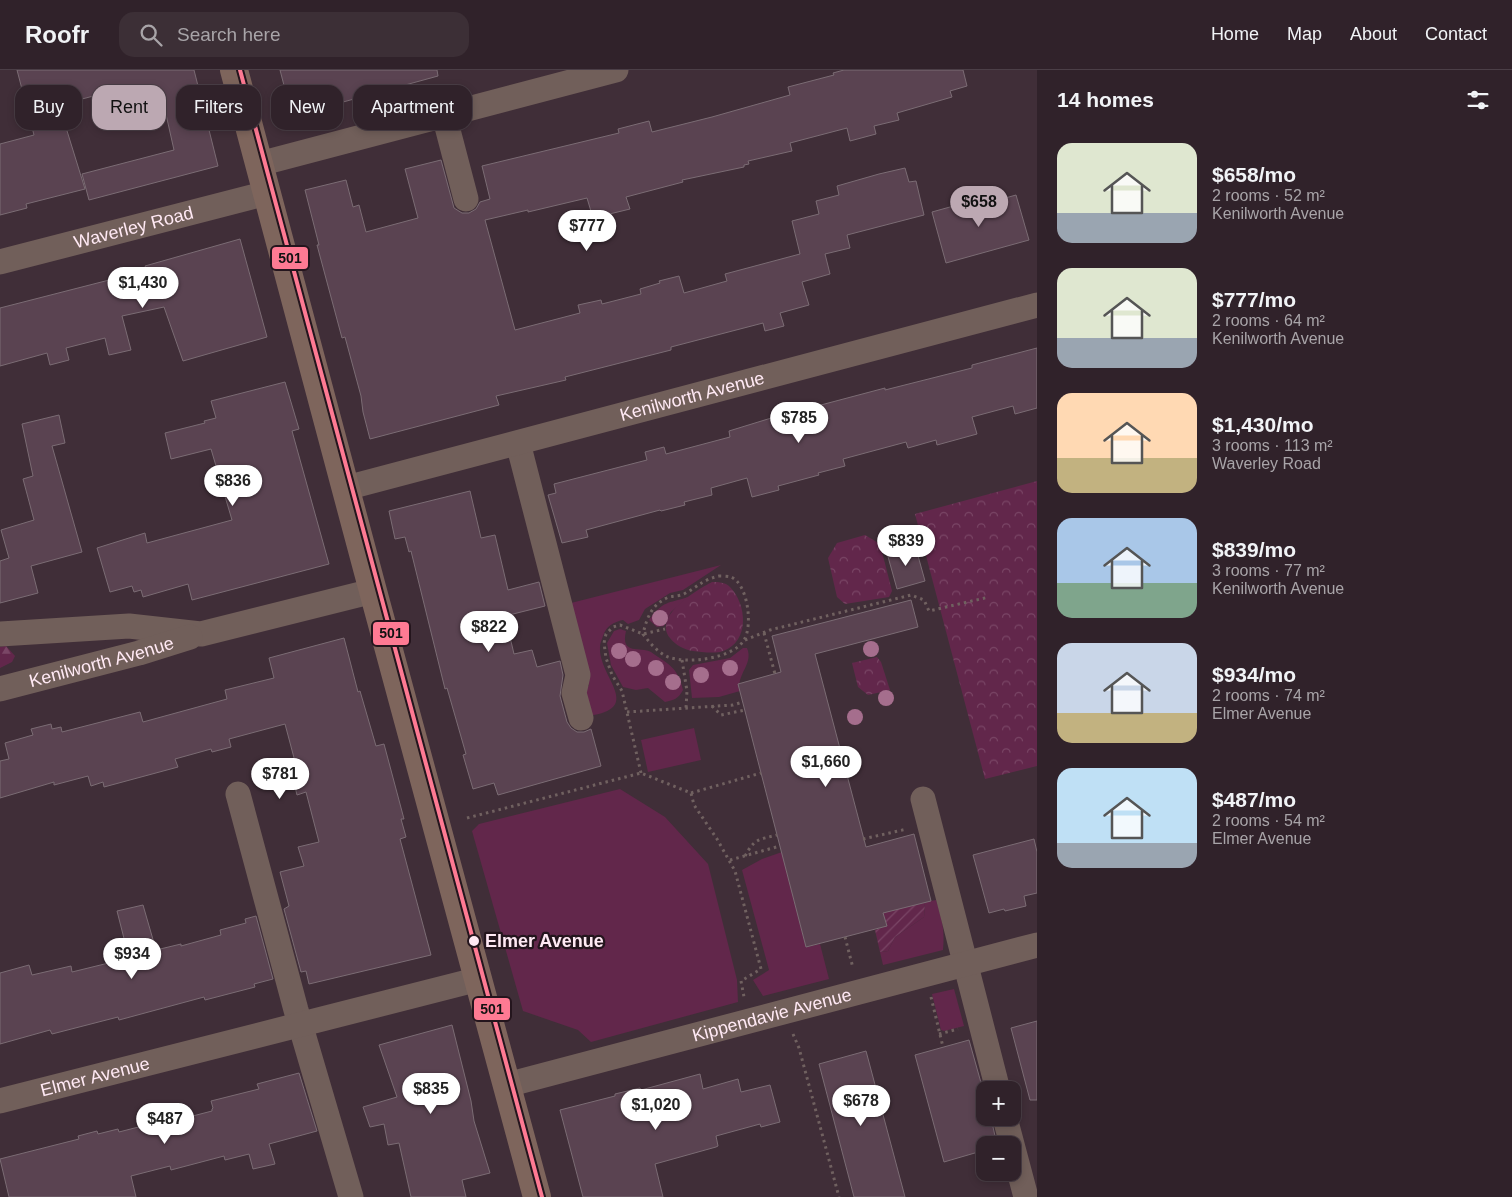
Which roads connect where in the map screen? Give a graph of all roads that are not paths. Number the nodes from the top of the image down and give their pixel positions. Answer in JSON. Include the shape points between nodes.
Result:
{"nodes":[{"id":1,"x":234,"y":70,"type":"edge"},
{"id":2,"x":616,"y":70,"type":"edge"},
{"id":3,"x":472,"y":108,"type":"edge"},
{"id":4,"x":387,"y":130,"type":"edge"},
{"id":5,"x":448,"y":130,"type":"edge"},
{"id":6,"x":259,"y":164,"type":"junction"},
{"id":7,"x":267,"y":193,"type":"junction"},
{"id":8,"x":466,"y":199,"type":"dead end"},
{"id":9,"x":0,"y":262,"type":"edge"},
{"id":10,"x":1037,"y":305,"type":"edge"},
{"id":11,"x":518,"y":443,"type":"junction"},
{"id":12,"x":346,"y":488,"type":"junction"},
{"id":13,"x":373,"y":591,"type":"junction"},
{"id":14,"x":0,"y":634,"type":"edge"},
{"id":15,"x":202,"y":634,"type":"junction"},
{"id":16,"x":0,"y":690,"type":"edge"},
{"id":17,"x":581,"y":718,"type":"dead end"},
{"id":18,"x":238,"y":794,"type":"dead end"},
{"id":19,"x":923,"y":799,"type":"dead end"},
{"id":20,"x":1037,"y":945,"type":"edge"},
{"id":21,"x":966,"y":964,"type":"junction"},
{"id":22,"x":479,"y":980,"type":"junction"},
{"id":23,"x":300,"y":1023,"type":"junction"},
{"id":24,"x":996,"y":1081,"type":"edge"},
{"id":25,"x":507,"y":1084,"type":"junction"},
{"id":26,"x":0,"y":1101,"type":"edge"},
{"id":27,"x":1008,"y":1126,"type":"edge"},
{"id":28,"x":351,"y":1197,"type":"edge"},
{"id":29,"x":537,"y":1197,"type":"edge"},
{"id":30,"x":1026,"y":1197,"type":"edge"}],
"edges":[{"from":1,"to":6,"type":"main road"},
{"from":2,"to":3,"type":"street"},
{"from":4,"to":6,"type":"street"},
{"from":5,"to":8,"type":"street"},
{"from":6,"to":7,"type":"main road"},
{"from":7,"to":9,"type":"street","name":"Waverley Road"},
{"from":7,"to":12,"type":"main road"},
{"from":10,"to":11,"type":"street","name":"Kenilworth Avenue"},
{"from":11,"to":12,"type":"street","name":"Kenilworth Avenue"},
{"from":11,"to":17,"type":"street","via":[[578,675],[574,693]]},
{"from":12,"to":13,"type":"main road"},
{"from":13,"to":15,"type":"street","name":"Kenilworth Avenue"},
{"from":13,"to":22,"type":"main road"},
{"from":14,"to":15,"type":"street","name":"Kenilworth Avenue","via":[[130,626]]},
{"from":15,"to":16,"type":"street","name":"Kenilworth Avenue"},
{"from":18,"to":23,"type":"street"},
{"from":19,"to":21,"type":"street"},
{"from":20,"to":21,"type":"street","name":"Kippendavie Avenue"},
{"from":21,"to":24,"type":"street"},
{"from":21,"to":25,"type":"street","name":"Kippendavie Avenue"},
{"from":22,"to":23,"type":"street","name":"Elmer Avenue"},
{"from":22,"to":25,"type":"main road"},
{"from":23,"to":26,"type":"street","name":"Elmer Avenue"},
{"from":23,"to":28,"type":"street"},
{"from":25,"to":29,"type":"main road"},
{"from":27,"to":30,"type":"street"}]}
